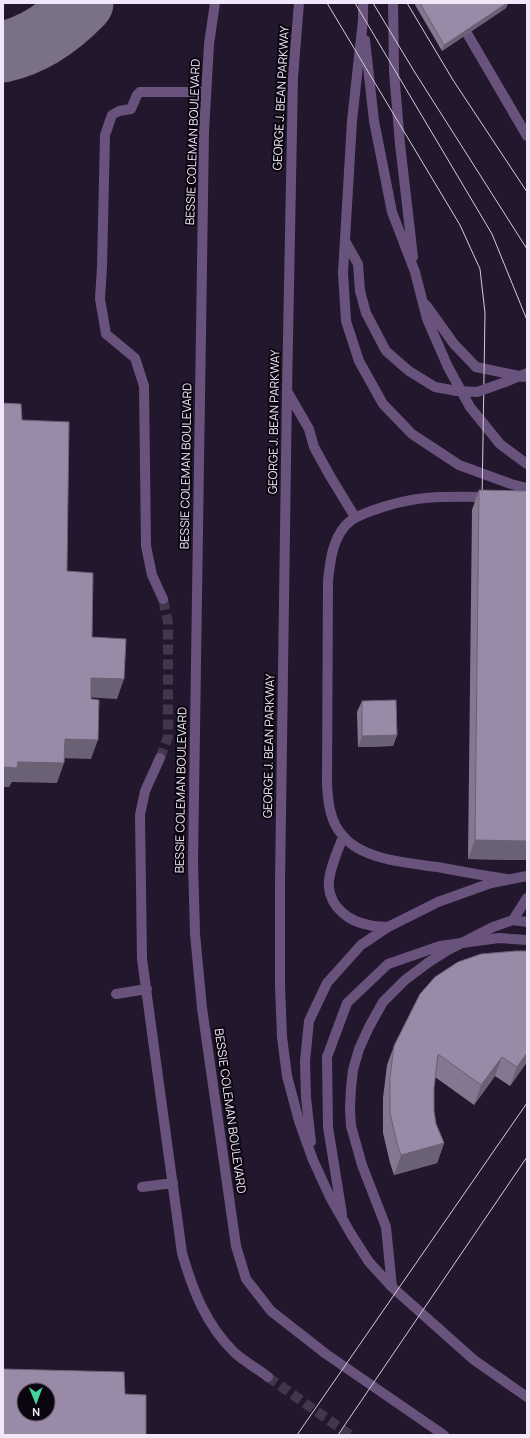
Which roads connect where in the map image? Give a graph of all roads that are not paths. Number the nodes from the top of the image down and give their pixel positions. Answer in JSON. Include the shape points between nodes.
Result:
{"nodes":[{"id":1,"x":215,"y":3,"type":"edge"},
{"id":2,"x":299,"y":3,"type":"edge"},
{"id":3,"x":363,"y":3,"type":"edge"},
{"id":4,"x":393,"y":3,"type":"edge"},
{"id":5,"x":363,"y":20,"type":"junction"},
{"id":6,"x":468,"y":35,"type":"edge"},
{"id":7,"x":206,"y":92,"type":"junction"},
{"id":8,"x":527,"y":136,"type":"edge"},
{"id":9,"x":345,"y":241,"type":"junction"},
{"id":10,"x":415,"y":272,"type":"junction"},
{"id":11,"x":422,"y":299,"type":"junction"},
{"id":12,"x":527,"y":373,"type":"edge"},
{"id":13,"x":527,"y":377,"type":"edge"},
{"id":14,"x":287,"y":391,"type":"junction"},
{"id":15,"x":527,"y":464,"type":"edge"},
{"id":16,"x":527,"y":488,"type":"edge"},
{"id":17,"x":495,"y":497,"type":"edge"},
{"id":18,"x":355,"y":517,"type":"junction"},
{"id":19,"x":163,"y":599,"type":"tunnel mouth"},
{"id":20,"x":160,"y":758,"type":"tunnel mouth"},
{"id":21,"x":343,"y":837,"type":"junction"},
{"id":22,"x":527,"y":876,"type":"edge"},
{"id":23,"x":527,"y":881,"type":"edge"},
{"id":24,"x":527,"y":898,"type":"edge"},
{"id":25,"x":513,"y":920,"type":"junction"},
{"id":26,"x":527,"y":922,"type":"edge"},
{"id":27,"x":388,"y":927,"type":"junction"},
{"id":28,"x":527,"y":940,"type":"edge"},
{"id":29,"x":146,"y":989,"type":"junction"},
{"id":30,"x":116,"y":994,"type":"dead end"},
{"id":31,"x":313,"y":1160,"type":"junction"},
{"id":32,"x":173,"y":1183,"type":"junction"},
{"id":33,"x":142,"y":1187,"type":"dead end"},
{"id":34,"x":343,"y":1220,"type":"junction"},
{"id":35,"x":392,"y":1287,"type":"junction"},
{"id":36,"x":268,"y":1377,"type":"tunnel mouth"},
{"id":37,"x":527,"y":1397,"type":"edge"},
{"id":38,"x":444,"y":1435,"type":"edge"}],
"edges":[{"from":1,"to":7,"type":"street","name":"BESSIE COLEMAN BOULEVARD"},
{"from":2,"to":14,"type":"street","name":"GEORGE J. BEAN PARKWAY","via":[[293,77]]},
{"from":3,"to":5,"type":"street"},
{"from":4,"to":10,"type":"street","via":[[394,72]]},
{"from":5,"to":9,"type":"street","via":[[352,121]]},
{"from":5,"to":10,"type":"street","via":[[374,121],[392,212]]},
{"from":6,"to":8,"type":"street"},
{"from":7,"to":19,"type":"street","via":[[140,92],[131,109],[112,115],[105,135],[100,299],[106,334],[135,358],[144,386],[146,546],[152,575]]},
{"from":7,"to":38,"type":"street","name":"BESSIE COLEMAN BOULEVARD","via":[[193,862],[195,934],[202,1008],[236,1246],[246,1279],[271,1311],[326,1354]]},
{"from":9,"to":12,"type":"street","bridge":true,"via":[[358,264],[360,291],[366,313],[386,351],[409,371],[435,387],[477,392]]},
{"from":9,"to":16,"type":"street","via":[[343,273],[346,320],[359,361],[383,404],[412,434],[459,465]]},
{"from":10,"to":11,"type":"street"},
{"from":11,"to":13,"type":"street","via":[[454,344],[476,367]]},
{"from":11,"to":15,"type":"street","via":[[448,367],[470,407],[500,444]]},
{"from":14,"to":18,"type":"street","via":[[308,429],[314,447]]},
{"from":14,"to":31,"type":"street","name":"GEORGE J. BEAN PARKWAY","via":[[280,985],[287,1076]]},
{"from":17,"to":18,"type":"street","via":[[440,496],[413,499],[389,504]]},
{"from":18,"to":21,"type":"street","via":[[337,537],[328,582],[327,784],[329,807],[336,827]]},
{"from":20,"to":29,"type":"street","via":[[145,790],[140,815],[142,951]]},
{"from":21,"to":23,"type":"street","via":[[362,850],[385,859]]},
{"from":21,"to":27,"type":"street","via":[[328,887],[334,904],[347,917],[368,925]]},
{"from":22,"to":27,"type":"street","bridge":true,"via":[[491,883],[438,902]]},
{"from":24,"to":25,"type":"street"},
{"from":25,"to":26,"type":"street"},
{"from":25,"to":35,"type":"street","via":[[493,927],[448,950],[405,980],[384,1002],[359,1049],[351,1088],[351,1126],[362,1165],[386,1227]]},
{"from":27,"to":31,"type":"street","via":[[362,945],[327,983],[309,1021],[305,1061],[306,1098]]},
{"from":28,"to":34,"type":"street","bridge":true,"via":[[499,938],[440,946],[388,964],[347,1003],[328,1057],[328,1128]]},
{"from":29,"to":30,"type":"street"},
{"from":29,"to":32,"type":"street"},
{"from":31,"to":34,"type":"street","name":"GEORGE J. BEAN PARKWAY"},
{"from":32,"to":33,"type":"street"},
{"from":32,"to":36,"type":"street","via":[[182,1253],[201,1306],[215,1329],[236,1354]]},
{"from":34,"to":35,"type":"street","name":"GEORGE J. BEAN PARKWAY","via":[[369,1262]]},
{"from":35,"to":37,"type":"street","name":"GEORGE J. BEAN PARKWAY","via":[[474,1360]]}]}
